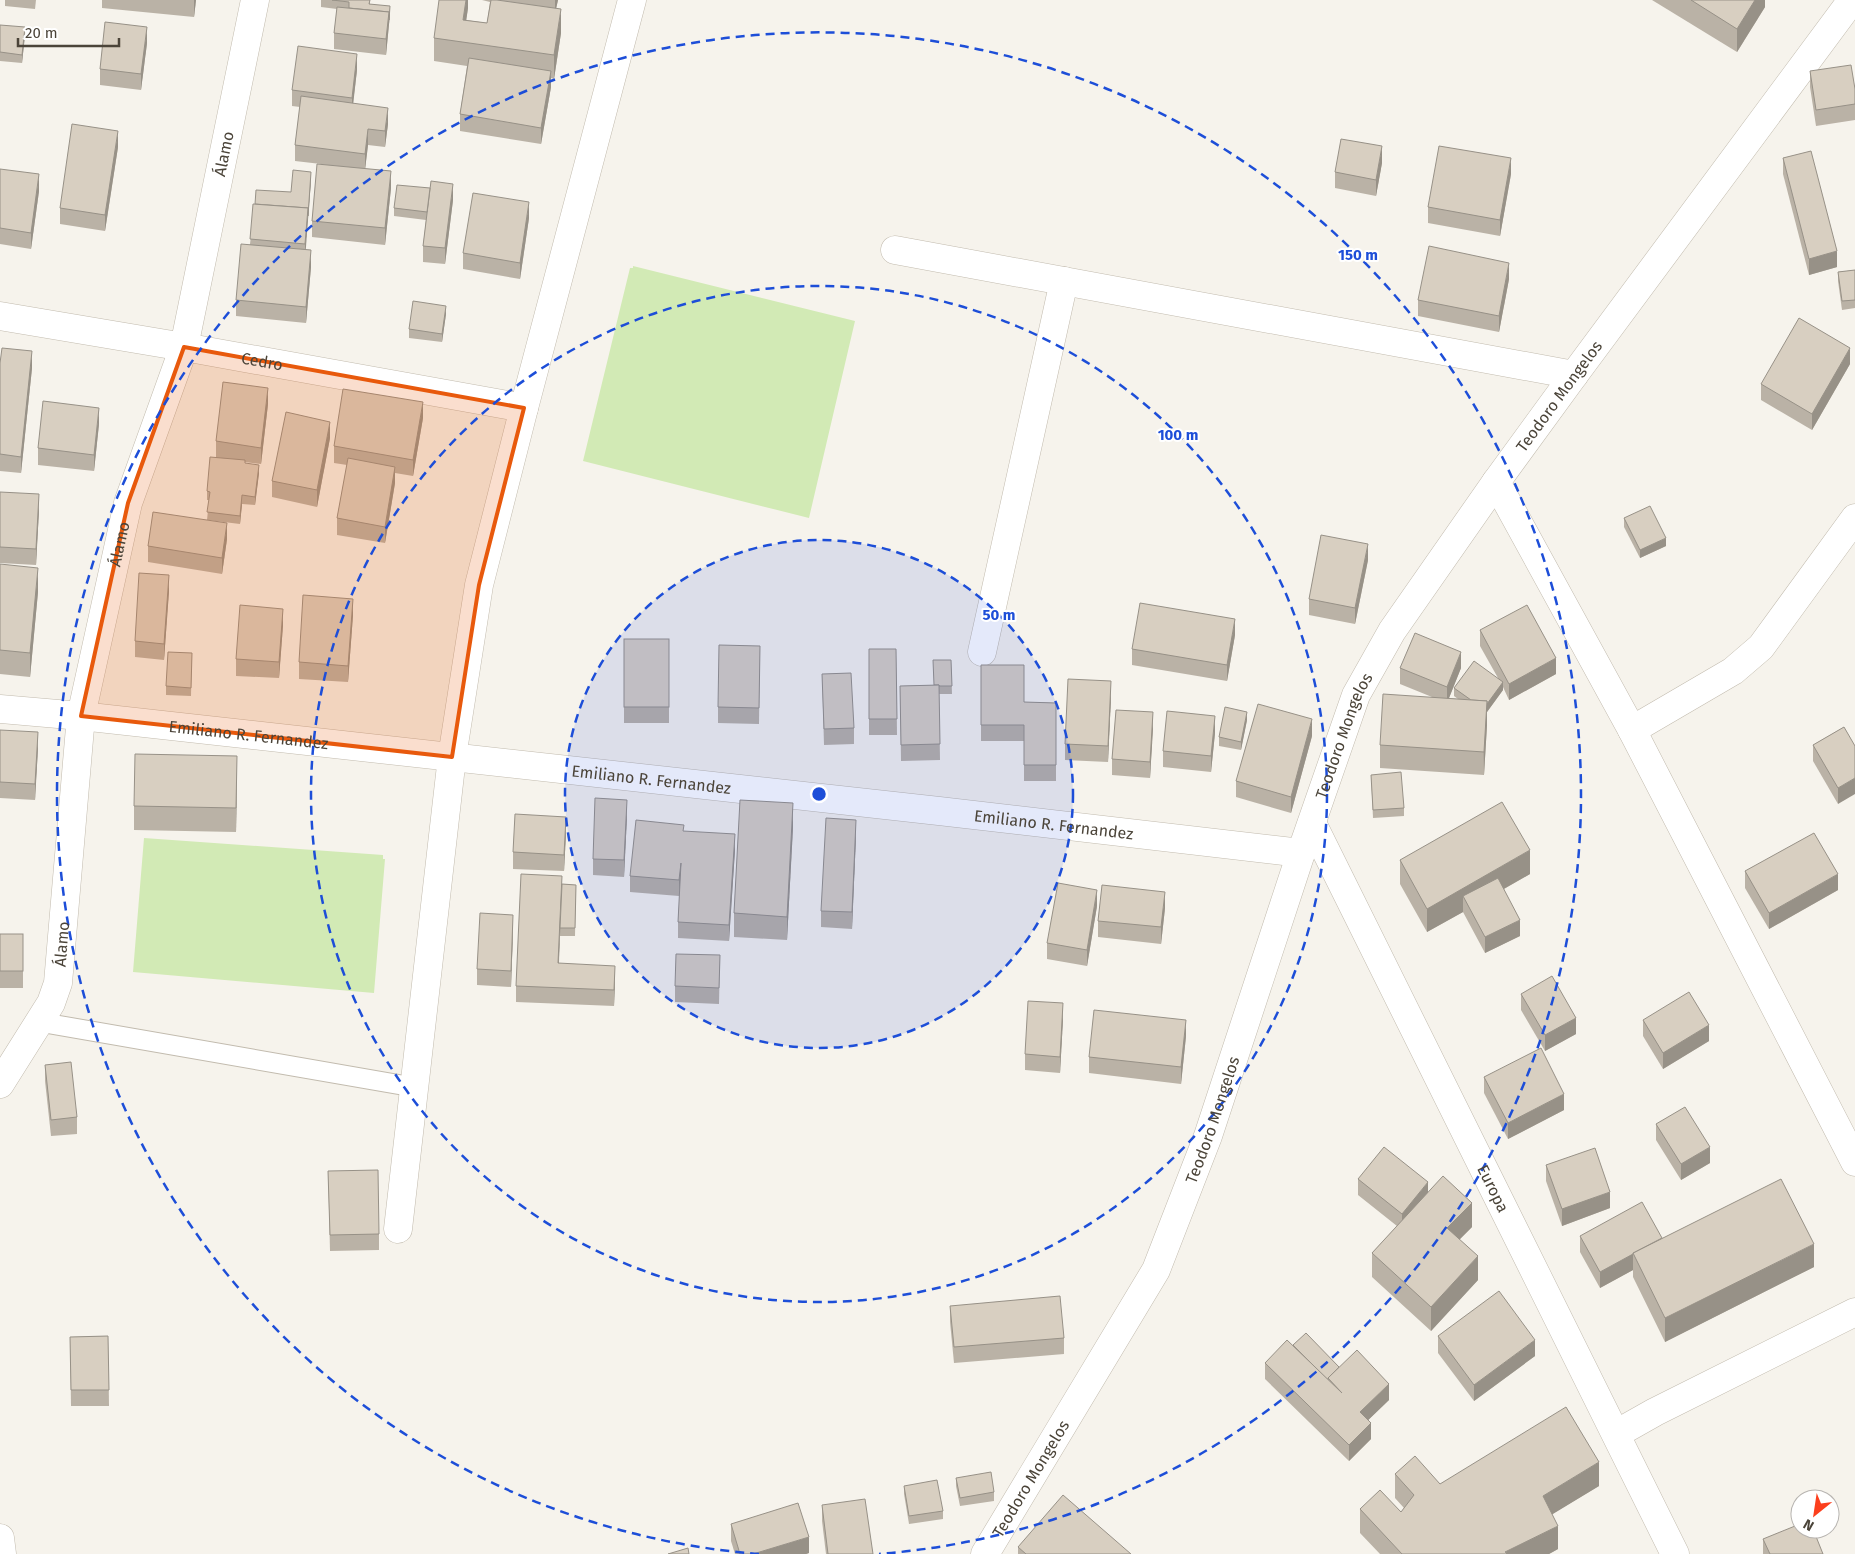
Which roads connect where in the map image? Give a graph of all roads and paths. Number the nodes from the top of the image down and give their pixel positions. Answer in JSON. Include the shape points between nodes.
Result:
{"nodes":[{"id":1,"x":255,"y":0,"type":"edge"},
{"id":2,"x":632,"y":0,"type":"edge"},
{"id":3,"x":1844,"y":4,"type":"edge"},
{"id":4,"x":895,"y":250,"type":"dead end"},
{"id":5,"x":1064,"y":281,"type":"junction"},
{"id":6,"x":0,"y":316,"type":"edge"},
{"id":7,"x":184,"y":347,"type":"junction"},
{"id":8,"x":1574,"y":375,"type":"junction"},
{"id":9,"x":524,"y":408,"type":"junction"},
{"id":10,"x":1496,"y":482,"type":"junction"},
{"id":11,"x":1855,"y":518,"type":"edge"},
{"id":12,"x":982,"y":652,"type":"dead end"},
{"id":13,"x":0,"y":709,"type":"edge"},
{"id":14,"x":81,"y":716,"type":"junction"},
{"id":15,"x":1632,"y":730,"type":"junction"},
{"id":16,"x":452,"y":757,"type":"junction"},
{"id":17,"x":1312,"y":823,"type":"junction"},
{"id":18,"x":1302,"y":854,"type":"junction"},
{"id":19,"x":39,"y":1022,"type":"junction"},
{"id":20,"x":0,"y":1084,"type":"edge"},
{"id":21,"x":413,"y":1087,"type":"junction"},
{"id":22,"x":1855,"y":1162,"type":"edge"},
{"id":23,"x":398,"y":1229,"type":"dead end"},
{"id":24,"x":1855,"y":1312,"type":"edge"},
{"id":25,"x":1616,"y":1434,"type":"junction"},
{"id":26,"x":0,"y":1538,"type":"edge"},
{"id":27,"x":2,"y":1554,"type":"edge"},
{"id":28,"x":985,"y":1554,"type":"edge"},
{"id":29,"x":1675,"y":1554,"type":"edge"}],
"edges":[{"from":1,"to":7,"type":"street","name":"Álamo"},
{"from":2,"to":9,"type":"street"},
{"from":3,"to":8,"type":"street","name":"Teodoro Mongelos"},
{"from":4,"to":5,"type":"street"},
{"from":5,"to":8,"type":"street"},
{"from":5,"to":12,"type":"street"},
{"from":6,"to":7,"type":"street","name":"Cedro"},
{"from":7,"to":9,"type":"street","name":"Cedro"},
{"from":7,"to":14,"type":"street","name":"Álamo","via":[[128,503]]},
{"from":8,"to":10,"type":"street","name":"Teodoro Mongelos"},
{"from":9,"to":16,"type":"street","via":[[479,585]]},
{"from":10,"to":15,"type":"street"},
{"from":10,"to":17,"type":"street","name":"Teodoro Mongelos","via":[[1392,632],[1356,695]]},
{"from":11,"to":15,"type":"street","via":[[1761,647],[1733,671]]},
{"from":13,"to":14,"type":"street","name":"Emiliano R. Fernandez"},
{"from":14,"to":16,"type":"street","name":"Emiliano R. Fernandez"},
{"from":14,"to":19,"type":"street","name":"Álamo","via":[[58,982],[51,1003]]},
{"from":15,"to":22,"type":"street"},
{"from":16,"to":18,"type":"street","name":"Emiliano R. Fernandez"},
{"from":16,"to":21,"type":"street"},
{"from":17,"to":18,"type":"street","name":"Teodoro Mongelos"},
{"from":17,"to":25,"type":"street","name":"Europa"},
{"from":18,"to":28,"type":"street","name":"Teodoro Mongelos","via":[[1208,1136],[1156,1270]]},
{"from":19,"to":20,"type":"street","name":"Álamo"},
{"from":19,"to":21,"type":"lane"},
{"from":21,"to":23,"type":"street"},
{"from":24,"to":25,"type":"street"},
{"from":25,"to":29,"type":"street","name":"Europa"},
{"from":26,"to":27,"type":"street"}]}
